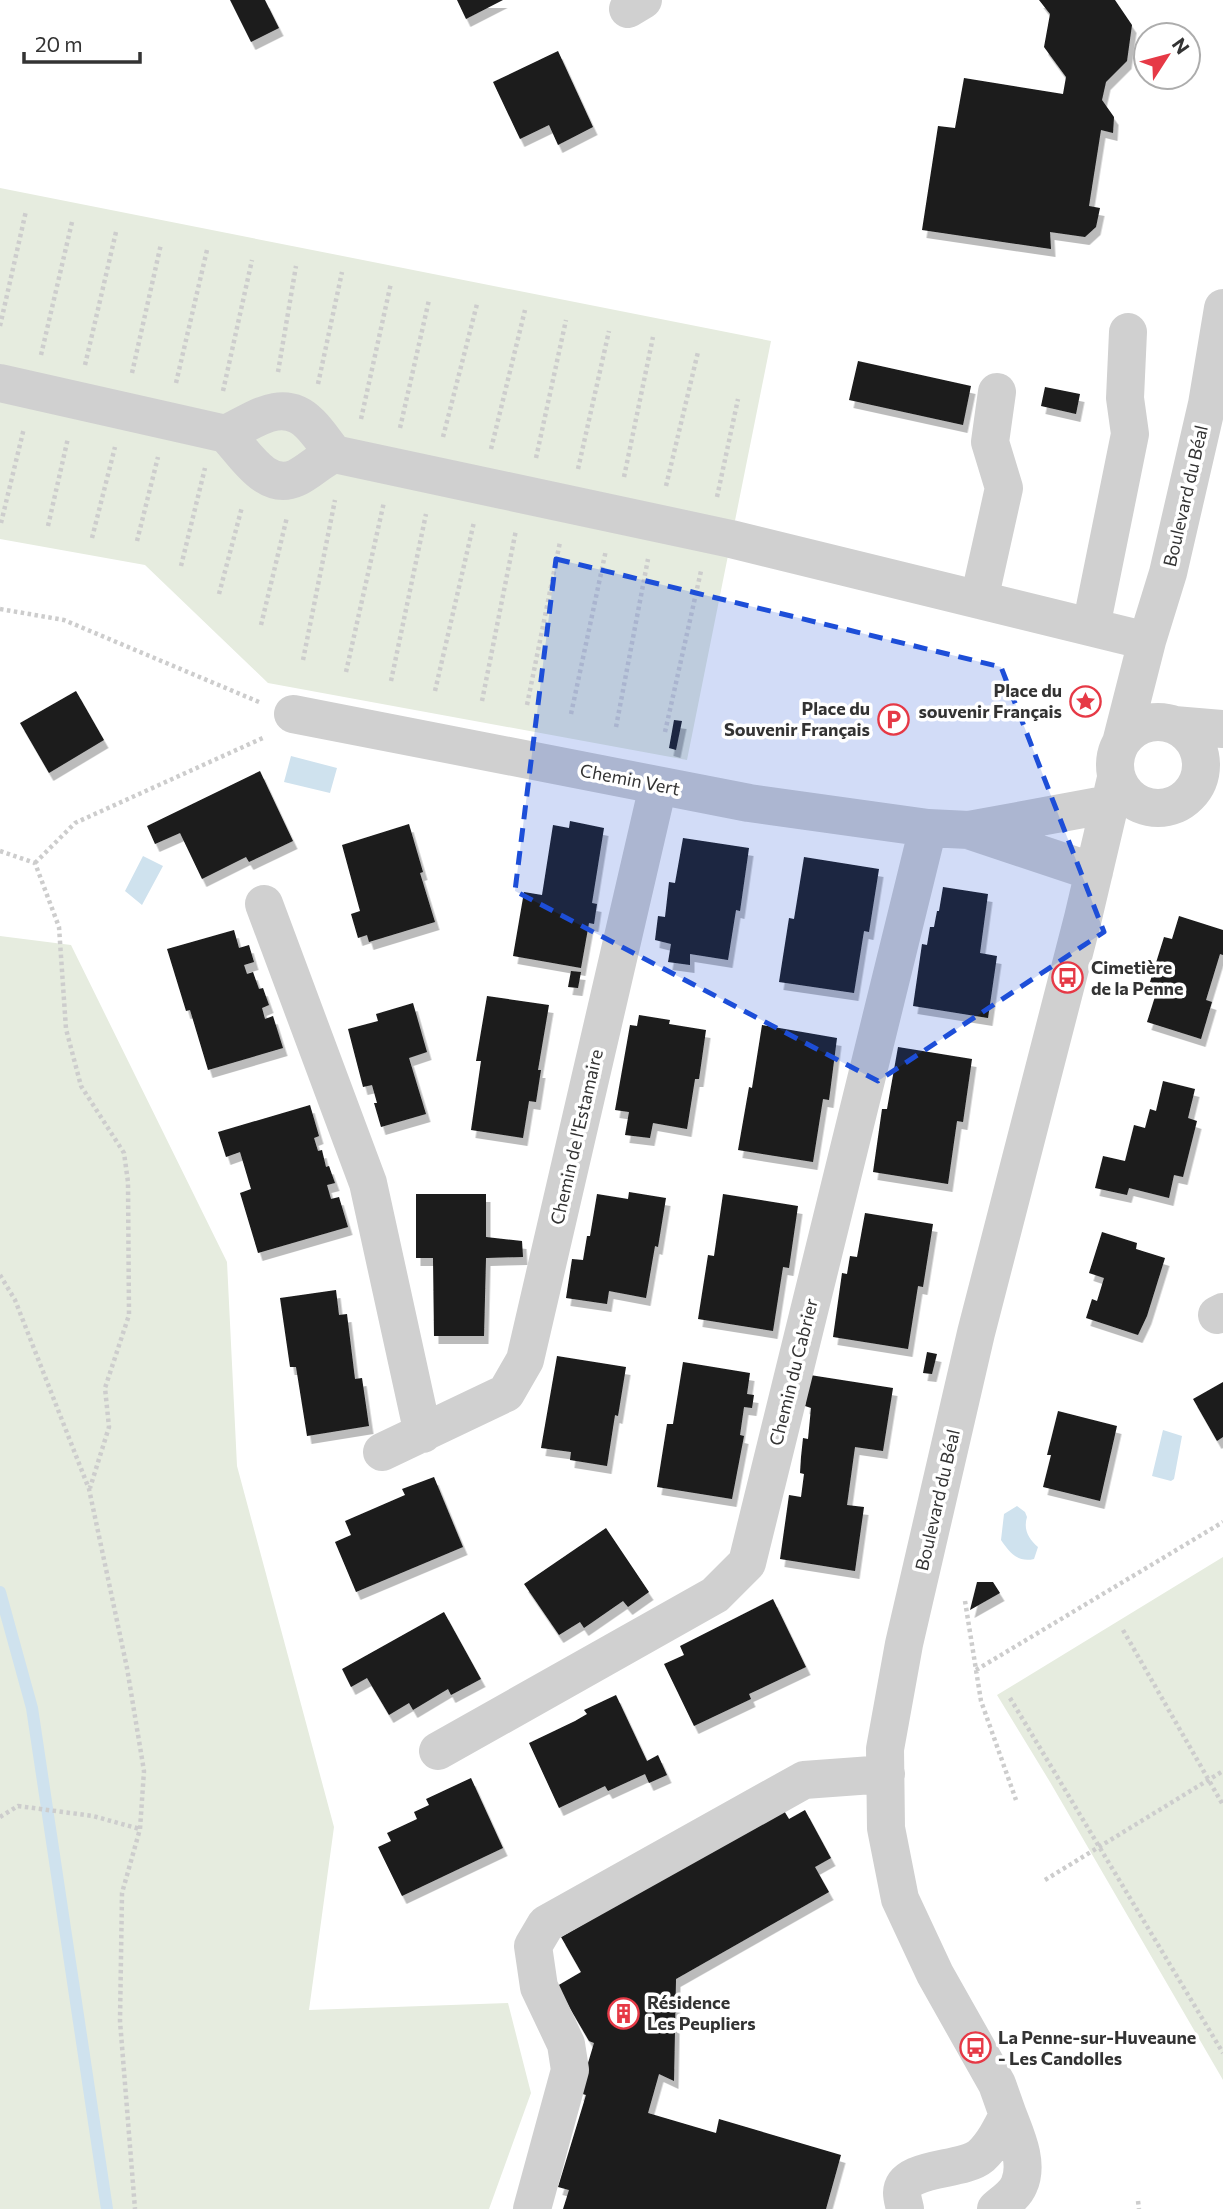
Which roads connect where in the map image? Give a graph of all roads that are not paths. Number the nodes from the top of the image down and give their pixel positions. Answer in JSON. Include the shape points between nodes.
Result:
{"nodes":[{"id":1,"x":1223,"y":308,"type":"edge"},
{"id":2,"x":1128,"y":332,"type":"dead end"},
{"id":3,"x":0,"y":383,"type":"edge"},
{"id":4,"x":997,"y":392,"type":"dead end"},
{"id":5,"x":1215,"y":399,"type":"edge"},
{"id":6,"x":226,"y":434,"type":"junction"},
{"id":7,"x":343,"y":456,"type":"junction"},
{"id":8,"x":979,"y":600,"type":"junction"},
{"id":9,"x":1091,"y":627,"type":"junction"},
{"id":10,"x":1147,"y":641,"type":"junction"},
{"id":11,"x":1166,"y":723,"type":"junction"},
{"id":12,"x":285,"y":726,"type":"road end"},
{"id":13,"x":1223,"y":729,"type":"edge"},
{"id":14,"x":1211,"y":772,"type":"edge"},
{"id":15,"x":1122,"y":782,"type":"junction"},
{"id":16,"x":659,"y":786,"type":"junction"},
{"id":17,"x":928,"y":828,"type":"junction"},
{"id":18,"x":969,"y":830,"type":"junction"},
{"id":19,"x":1094,"y":872,"type":"junction"},
{"id":20,"x":264,"y":904,"type":"dead end"},
{"id":21,"x":423,"y":1434,"type":"junction"},
{"id":22,"x":382,"y":1452,"type":"dead end"},
{"id":23,"x":438,"y":1751,"type":"dead end"},
{"id":24,"x":886,"y":1774,"type":"junction"},
{"id":25,"x":1009,"y":2115,"type":"junction"},
{"id":26,"x":532,"y":2209,"type":"edge"},
{"id":27,"x":905,"y":2209,"type":"edge"},
{"id":28,"x":996,"y":2209,"type":"edge"}],
"edges":[{"from":1,"to":5,"type":"street","name":"Boulevard du Béal"},
{"from":2,"to":9,"type":"street","via":[[1125,398],[1130,434]]},
{"from":3,"to":6,"type":"street"},
{"from":4,"to":8,"type":"street","via":[[990,442],[1003,488]]},
{"from":5,"to":10,"type":"street","name":"Boulevard du Béal"},
{"from":6,"to":7,"type":"street","via":[[261,414],[295,412]]},
{"from":6,"to":7,"type":"street","via":[[253,466],[272,480],[296,478],[321,460]]},
{"from":7,"to":8,"type":"street","via":[[731,538]]},
{"from":8,"to":9,"type":"street"},
{"from":9,"to":10,"type":"street"},
{"from":10,"to":11,"type":"street","name":"Boulevard du Béal"},
{"from":10,"to":15,"type":"street","name":"Boulevard du Béal"},
{"from":11,"to":13,"type":"street"},
{"from":11,"to":14,"type":"street","via":[[1185,731],[1199,752],[1201,766]]},
{"from":11,"to":15,"type":"street","via":[[1138,728]]},
{"from":12,"to":16,"type":"street","name":"Chemin Vert"},
{"from":14,"to":15,"type":"street","via":[[1176,805],[1152,808]]},
{"from":15,"to":18,"type":"street","name":"Chemin Vert"},
{"from":15,"to":19,"type":"street","name":"Boulevard du Béal"},
{"from":16,"to":17,"type":"street","name":"Chemin Vert"},
{"from":16,"to":21,"type":"street","name":"Chemin de l'Estamaire","via":[[525,1360],[506,1393]]},
{"from":17,"to":18,"type":"street","name":"Chemin Vert"},
{"from":17,"to":23,"type":"street","name":"Chemin du Cabrier","via":[[747,1563],[715,1595]]},
{"from":18,"to":19,"type":"street","name":"Chemin Vert"},
{"from":19,"to":24,"type":"street","name":"Boulevard du Béal","via":[[970,1360],[904,1644]]},
{"from":20,"to":21,"type":"street","via":[[368,1183]]},
{"from":21,"to":22,"type":"street","name":"Chemin de l'Estamaire"},
{"from":24,"to":25,"type":"street","name":"Boulevard du Béal","via":[[886,1828],[901,1899]]},
{"from":24,"to":26,"type":"street","via":[[804,1780],[547,1924],[533,1946],[539,1987],[566,2044],[570,2070]]},
{"from":25,"to":27,"type":"street","via":[[980,2157],[908,2180],[902,2192]]},
{"from":25,"to":28,"type":"street","name":"Boulevard du Béal","via":[[1023,2169],[1014,2193]]}]}
